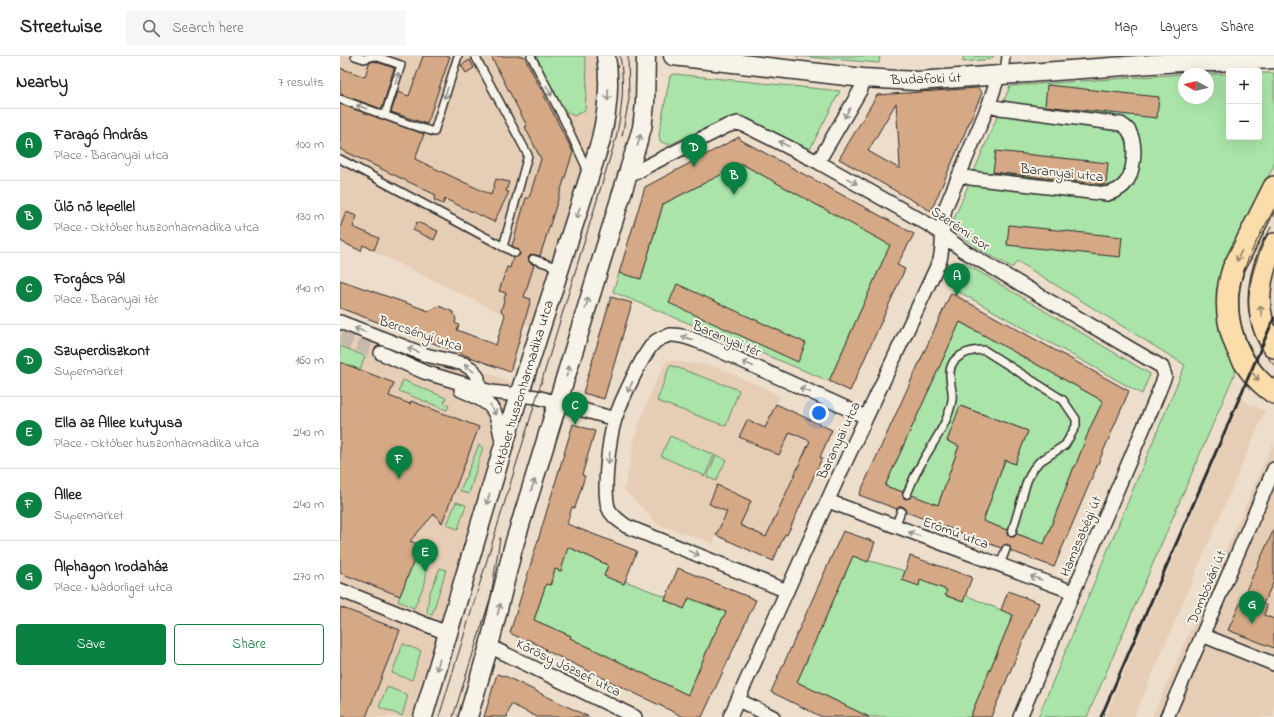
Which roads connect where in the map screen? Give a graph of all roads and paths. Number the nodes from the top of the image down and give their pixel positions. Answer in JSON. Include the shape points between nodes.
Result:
{"nodes":[{"id":1,"x":355,"y":56,"type":"edge"},
{"id":2,"x":374,"y":56,"type":"edge"},
{"id":3,"x":458,"y":56,"type":"edge"},
{"id":4,"x":475,"y":56,"type":"edge"},
{"id":5,"x":531,"y":56,"type":"edge"},
{"id":6,"x":606,"y":56,"type":"edge"},
{"id":7,"x":646,"y":56,"type":"edge"},
{"id":8,"x":674,"y":56,"type":"edge"},
{"id":9,"x":1187,"y":58,"type":"edge"},
{"id":10,"x":1274,"y":59,"type":"edge"},
{"id":11,"x":1003,"y":68,"type":"edge"},
{"id":12,"x":863,"y":78,"type":"junction"},
{"id":13,"x":340,"y":99,"type":"edge"},
{"id":14,"x":989,"y":104,"type":"junction"},
{"id":15,"x":385,"y":115,"type":"junction"},
{"id":16,"x":340,"y":159,"type":"edge"},
{"id":17,"x":818,"y":162,"type":"junction"},
{"id":18,"x":961,"y":174,"type":"junction"},
{"id":19,"x":590,"y":175,"type":"junction"},
{"id":20,"x":628,"y":177,"type":"junction"},
{"id":21,"x":1274,"y":186,"type":"edge"},
{"id":22,"x":942,"y":235,"type":"junction"},
{"id":23,"x":1274,"y":244,"type":"edge"},
{"id":24,"x":503,"y":247,"type":"junction"},
{"id":25,"x":515,"y":253,"type":"dead end"},
{"id":26,"x":533,"y":260,"type":"dead end"},
{"id":27,"x":560,"y":268,"type":"junction"},
{"id":28,"x":340,"y":322,"type":"edge"},
{"id":29,"x":1274,"y":347,"type":"edge"},
{"id":30,"x":381,"y":354,"type":"tunnel mouth"},
{"id":31,"x":1162,"y":367,"type":"joint"},
{"id":32,"x":424,"y":372,"type":"junction"},
{"id":33,"x":479,"y":388,"type":"junction"},
{"id":34,"x":1274,"y":393,"type":"edge"},
{"id":35,"x":520,"y":394,"type":"junction"},
{"id":36,"x":559,"y":402,"type":"junction"},
{"id":37,"x":866,"y":417,"type":"junction"},
{"id":38,"x":615,"y":420,"type":"junction"},
{"id":39,"x":504,"y":446,"type":"junction"},
{"id":40,"x":1274,"y":469,"type":"edge"},
{"id":41,"x":908,"y":494,"type":"dead end"},
{"id":42,"x":828,"y":501,"type":"junction"},
{"id":43,"x":901,"y":510,"type":"dead end"},
{"id":44,"x":895,"y":527,"type":"junction"},
{"id":45,"x":1012,"y":532,"type":"dead end"},
{"id":46,"x":1006,"y":549,"type":"dead end"},
{"id":47,"x":1000,"y":565,"type":"junction"},
{"id":48,"x":340,"y":590,"type":"edge"},
{"id":49,"x":787,"y":591,"type":"junction"},
{"id":50,"x":1073,"y":592,"type":"junction"},
{"id":51,"x":448,"y":634,"type":"junction"},
{"id":52,"x":1202,"y":635,"type":"junction"},
{"id":53,"x":489,"y":646,"type":"junction"},
{"id":54,"x":1274,"y":664,"type":"edge"},
{"id":55,"x":738,"y":700,"type":"junction"},
{"id":56,"x":422,"y":717,"type":"edge"},
{"id":57,"x":468,"y":717,"type":"edge"},
{"id":58,"x":635,"y":717,"type":"edge"},
{"id":59,"x":730,"y":717,"type":"edge"},
{"id":60,"x":773,"y":717,"type":"edge"},
{"id":61,"x":1020,"y":717,"type":"edge"},
{"id":62,"x":1167,"y":717,"type":"edge"}],
"edges":[{"from":1,"to":2,"type":"lane","via":[[364,59]]},
{"from":15,"to":2,"type":"lane","one_way":true,"via":[[401,65]]},
{"from":3,"to":15,"type":"lane","one_way":true,"via":[[434,132]]},
{"from":4,"to":24,"type":"lane","via":[[528,155]]},
{"from":5,"to":19,"type":"lane","one_way":true},
{"from":6,"to":19,"type":"main road","name":"Október huszonharmadika utca","one_way":true,"via":[[606,120]]},
{"from":20,"to":7,"type":"main road","one_way":true,"via":[[642,128]]},
{"from":8,"to":12,"type":"main road","name":"Budafoki út"},
{"from":9,"to":10,"type":"main road","name":"Budafoki út","via":[[1215,62]]},
{"from":9,"to":11,"type":"main road","name":"Budafoki út"},
{"from":11,"to":12,"type":"main road","name":"Budafoki út","via":[[918,80]]},
{"from":11,"to":14,"type":"street","name":"Baranyai utca"},
{"from":12,"to":17,"type":"street","one_way":true,"via":[[861,89]]},
{"from":15,"to":13,"type":"lane","one_way":true},
{"from":14,"to":18,"type":"street","name":"Baranyai utca"},
{"from":14,"to":18,"type":"street","name":"Baranyai utca","via":[[1000,108],[1122,124],[1131,133],[1133,141],[1129,178],[1121,188],[1107,194],[970,178]]},
{"from":16,"to":24,"type":"lane","via":[[494,246]]},
{"from":17,"to":20,"type":"street","name":"Szerémi sor","one_way":true,"via":[[738,123],[720,129]]},
{"from":17,"to":22,"type":"street","name":"Szerémi sor","one_way":true,"via":[[931,226]]},
{"from":18,"to":22,"type":"street","name":"Baranyai utca","via":[[945,209]]},
{"from":19,"to":27,"type":"main road","name":"Október huszonharmadika utca","one_way":true},
{"from":36,"to":20,"type":"main road","one_way":true,"via":[[596,274]]},
{"from":21,"to":34,"type":"main road","one_way":true,"via":[[1233,269],[1228,284],[1227,300],[1231,335],[1239,353],[1249,369]]},
{"from":22,"to":31,"type":"street","name":"Szerémi sor","via":[[964,251]]},
{"from":22,"to":37,"type":"street","name":"Baranyai utca","via":[[943,248],[940,260]]},
{"from":29,"to":23,"type":"main road","one_way":true,"via":[[1261,315],[1259,296],[1262,272]]},
{"from":24,"to":25,"type":"lane"},
{"from":26,"to":27,"type":"lane"},
{"from":27,"to":35,"type":"main road","name":"Október huszonharmadika utca"},
{"from":33,"to":28,"type":"street","name":"Bercsényi utca","one_way":true,"via":[[476,374],[464,364],[426,355]]},
{"from":30,"to":32,"type":"street"},
{"from":31,"to":50,"type":"street","name":"Hamzsabégi út","via":[[1165,376]]},
{"from":32,"to":33,"type":"street"},
{"from":32,"to":39,"type":"street","one_way":true,"via":[[490,404],[498,420]]},
{"from":33,"to":35,"type":"street","via":[[491,392]]},
{"from":35,"to":36,"type":"street"},
{"from":35,"to":39,"type":"main road","name":"Október huszonharmadika utca"},
{"from":36,"to":38,"type":"street"},
{"from":53,"to":36,"type":"main road","one_way":true,"via":[[512,548]]},
{"from":37,"to":38,"type":"street","name":"Baranyai tér","one_way":true,"via":[[705,344],[682,336],[669,335],[656,342],[645,355]]},
{"from":37,"to":42,"type":"street","name":"Baranyai utca"},
{"from":38,"to":49,"type":"street","name":"Baranyai tér","one_way":true,"via":[[605,495],[613,516],[626,526]]},
{"from":39,"to":51,"type":"main road","name":"Október huszonharmadika utca","one_way":true},
{"from":40,"to":52,"type":"street","name":"Dombóvári út"},
{"from":41,"to":45,"type":"lane","via":[[945,420],[952,399],[949,382],[953,363],[960,356],[973,350],[984,350],[1063,400],[1076,419],[1076,426],[1064,445],[1033,469]]},
{"from":42,"to":44,"type":"street","name":"Erőmű utca"},
{"from":42,"to":49,"type":"street","name":"Baranyai utca"},
{"from":43,"to":44,"type":"lane"},
{"from":47,"to":44,"type":"street","name":"Erőmű utca","one_way":true},
{"from":46,"to":47,"type":"lane"},
{"from":50,"to":47,"type":"street","name":"Erőmű utca","one_way":true},
{"from":48,"to":51,"type":"street"},
{"from":49,"to":55,"type":"street","name":"Baranyai utca"},
{"from":50,"to":61,"type":"street","name":"Hamzsabégi út"},
{"from":51,"to":56,"type":"main road","name":"Október huszonharmadika utca","one_way":true},
{"from":52,"to":54,"type":"street"},
{"from":52,"to":62,"type":"street","name":"Dombóvári út"},
{"from":53,"to":57,"type":"main road"},
{"from":53,"to":58,"type":"street","name":"Kőrösy József utca"},
{"from":55,"to":59,"type":"street","name":"Baranyai utca"},
{"from":55,"to":60,"type":"street"}]}
